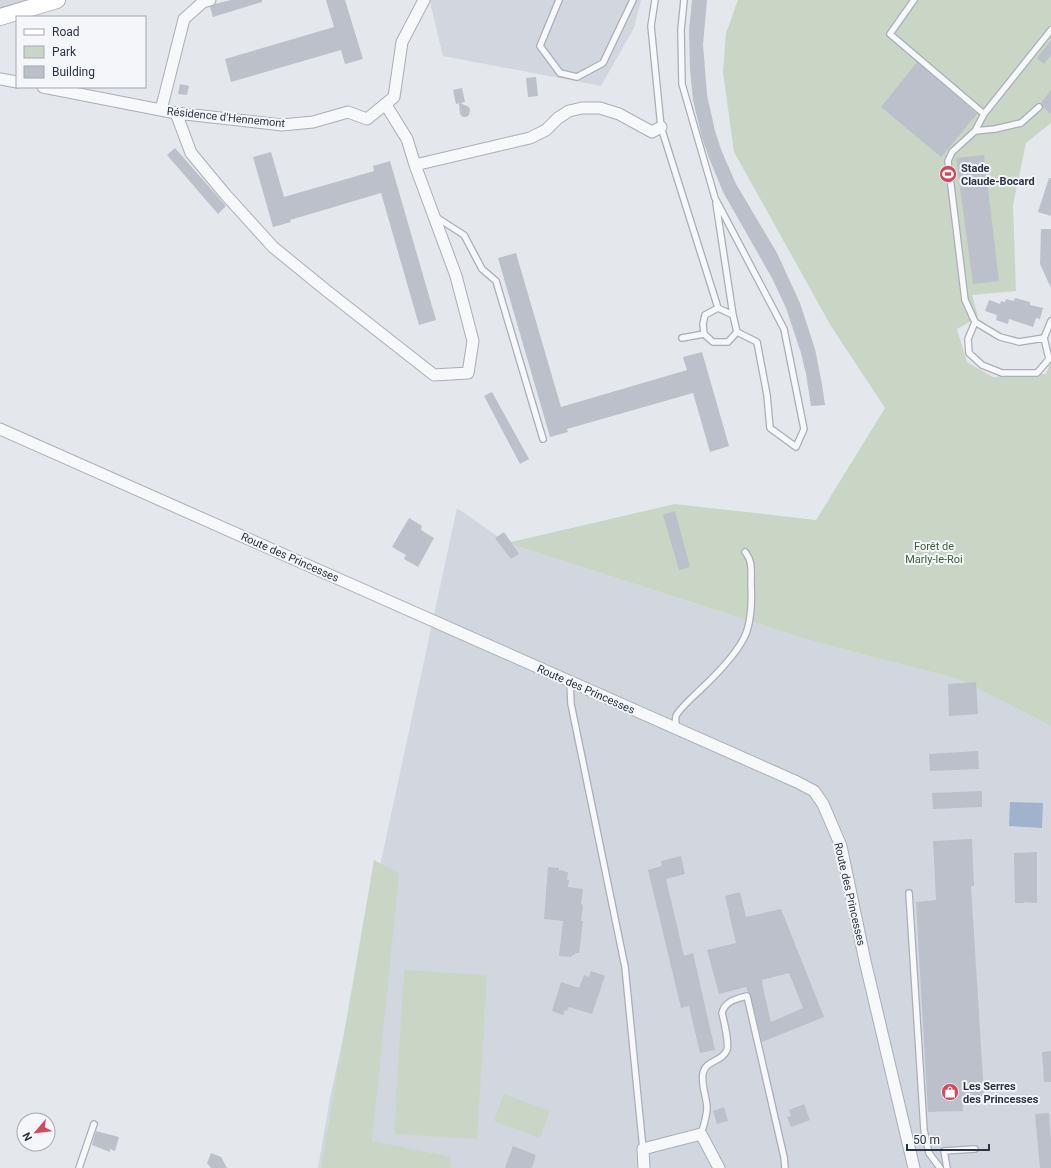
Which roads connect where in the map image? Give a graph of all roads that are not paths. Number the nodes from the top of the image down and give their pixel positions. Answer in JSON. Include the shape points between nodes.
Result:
{"nodes":[{"id":1,"x":57,"y":0,"type":"edge"},
{"id":2,"x":210,"y":0,"type":"edge"},
{"id":3,"x":424,"y":0,"type":"edge"},
{"id":4,"x":559,"y":0,"type":"edge"},
{"id":5,"x":633,"y":0,"type":"edge"},
{"id":6,"x":655,"y":0,"type":"edge"},
{"id":7,"x":684,"y":0,"type":"edge"},
{"id":8,"x":914,"y":0,"type":"edge"},
{"id":9,"x":0,"y":17,"type":"edge"},
{"id":10,"x":1051,"y":30,"type":"edge"},
{"id":11,"x":0,"y":79,"type":"edge"},
{"id":12,"x":16,"y":82,"type":"edge"},
{"id":13,"x":48,"y":88,"type":"edge"},
{"id":14,"x":386,"y":105,"type":"junction"},
{"id":15,"x":1039,"y":107,"type":"dead end"},
{"id":16,"x":161,"y":110,"type":"junction"},
{"id":17,"x":176,"y":113,"type":"junction"},
{"id":18,"x":984,"y":114,"type":"junction"},
{"id":19,"x":661,"y":127,"type":"junction"},
{"id":20,"x":975,"y":131,"type":"junction"},
{"id":21,"x":415,"y":165,"type":"junction"},
{"id":22,"x":715,"y":198,"type":"junction"},
{"id":23,"x":434,"y":216,"type":"junction"},
{"id":24,"x":718,"y":308,"type":"junction"},
{"id":25,"x":732,"y":316,"type":"junction"},
{"id":26,"x":1051,"y":321,"type":"edge"},
{"id":27,"x":975,"y":322,"type":"junction"},
{"id":28,"x":737,"y":332,"type":"junction"},
{"id":29,"x":704,"y":334,"type":"junction"},
{"id":30,"x":682,"y":338,"type":"dead end"},
{"id":31,"x":1044,"y":338,"type":"junction"},
{"id":32,"x":0,"y":429,"type":"edge"},
{"id":33,"x":544,"y":439,"type":"dead end"},
{"id":34,"x":745,"y":552,"type":"dead end"},
{"id":35,"x":570,"y":682,"type":"junction"},
{"id":36,"x":676,"y":728,"type":"junction"},
{"id":37,"x":909,"y":893,"type":"dead end"},
{"id":38,"x":94,"y":1124,"type":"dead end"},
{"id":39,"x":701,"y":1134,"type":"junction"},
{"id":40,"x":643,"y":1149,"type":"junction"},
{"id":41,"x":975,"y":1149,"type":"dead end"},
{"id":42,"x":79,"y":1168,"type":"edge"},
{"id":43,"x":644,"y":1168,"type":"edge"},
{"id":44,"x":719,"y":1168,"type":"edge"},
{"id":45,"x":785,"y":1168,"type":"edge"},
{"id":46,"x":914,"y":1168,"type":"edge"},
{"id":47,"x":940,"y":1168,"type":"edge"},
{"id":48,"x":947,"y":1168,"type":"edge"}],
"edges":[{"from":1,"to":9,"type":"street"},
{"from":2,"to":16,"type":"street","via":[[203,2],[184,19]]},
{"from":3,"to":14,"type":"street","name":"Résidence d'Hennemont","via":[[402,42],[394,97]]},
{"from":4,"to":5,"type":"lane","via":[[540,46],[560,73],[577,77],[603,63]]},
{"from":6,"to":19,"type":"lane","via":[[651,26]]},
{"from":7,"to":22,"type":"lane","via":[[681,30],[682,84]]},
{"from":8,"to":18,"type":"lane","via":[[890,34]]},
{"from":10,"to":18,"type":"lane"},
{"from":11,"to":12,"type":"street"},
{"from":13,"to":16,"type":"street","name":"Résidence d'Hennemont"},
{"from":14,"to":17,"type":"street","name":"Résidence d'Hennemont","via":[[367,119],[348,112],[313,122],[282,125]]},
{"from":14,"to":21,"type":"street","via":[[407,139]]},
{"from":15,"to":20,"type":"lane","via":[[1021,123]]},
{"from":16,"to":17,"type":"street","name":"Résidence d'Hennemont"},
{"from":17,"to":23,"type":"street","via":[[191,153],[273,247],[434,375],[468,373],[473,340],[456,276]]},
{"from":18,"to":20,"type":"lane"},
{"from":19,"to":21,"type":"street","via":[[652,132],[619,114],[600,108],[582,108],[569,111],[546,130],[530,138]]},
{"from":19,"to":24,"type":"lane"},
{"from":20,"to":27,"type":"lane","via":[[952,152],[948,161],[965,300]]},
{"from":21,"to":23,"type":"street"},
{"from":22,"to":25,"type":"lane"},
{"from":22,"to":28,"type":"lane","via":[[784,329],[804,429],[796,448],[770,428],[757,342]]},
{"from":23,"to":33,"type":"lane","via":[[464,235],[482,269],[496,281]]},
{"from":24,"to":25,"type":"lane"},
{"from":24,"to":29,"type":"lane","via":[[705,315]]},
{"from":25,"to":28,"type":"lane"},
{"from":26,"to":31,"type":"lane"},
{"from":27,"to":31,"type":"lane","via":[[1000,337],[1018,342]]},
{"from":27,"to":31,"type":"lane","via":[[968,339],[969,353],[982,365],[1002,373],[1037,373],[1049,359]]},
{"from":28,"to":29,"type":"lane","via":[[728,342],[713,342]]},
{"from":29,"to":30,"type":"lane"},
{"from":32,"to":35,"type":"street","name":"Route des Princesses"},
{"from":34,"to":36,"type":"lane","via":[[751,562],[751,590],[750,618],[745,637],[716,674],[680,710],[676,717]]},
{"from":35,"to":36,"type":"street","name":"Route des Princesses"},
{"from":35,"to":40,"type":"lane","via":[[571,704],[625,967]]},
{"from":36,"to":46,"type":"street","name":"Route des Princesses","via":[[797,782],[814,791],[823,804],[841,846],[865,961]]},
{"from":37,"to":47,"type":"lane","via":[[924,1130],[929,1153]]},
{"from":38,"to":42,"type":"lane"},
{"from":39,"to":40,"type":"street"},
{"from":39,"to":44,"type":"street"},
{"from":39,"to":45,"type":"lane","via":[[707,1106],[703,1085],[704,1069],[727,1051],[728,1046],[723,1008],[731,1001],[747,996]]},
{"from":40,"to":43,"type":"street"},
{"from":41,"to":48,"type":"lane","via":[[944,1151]]}]}
